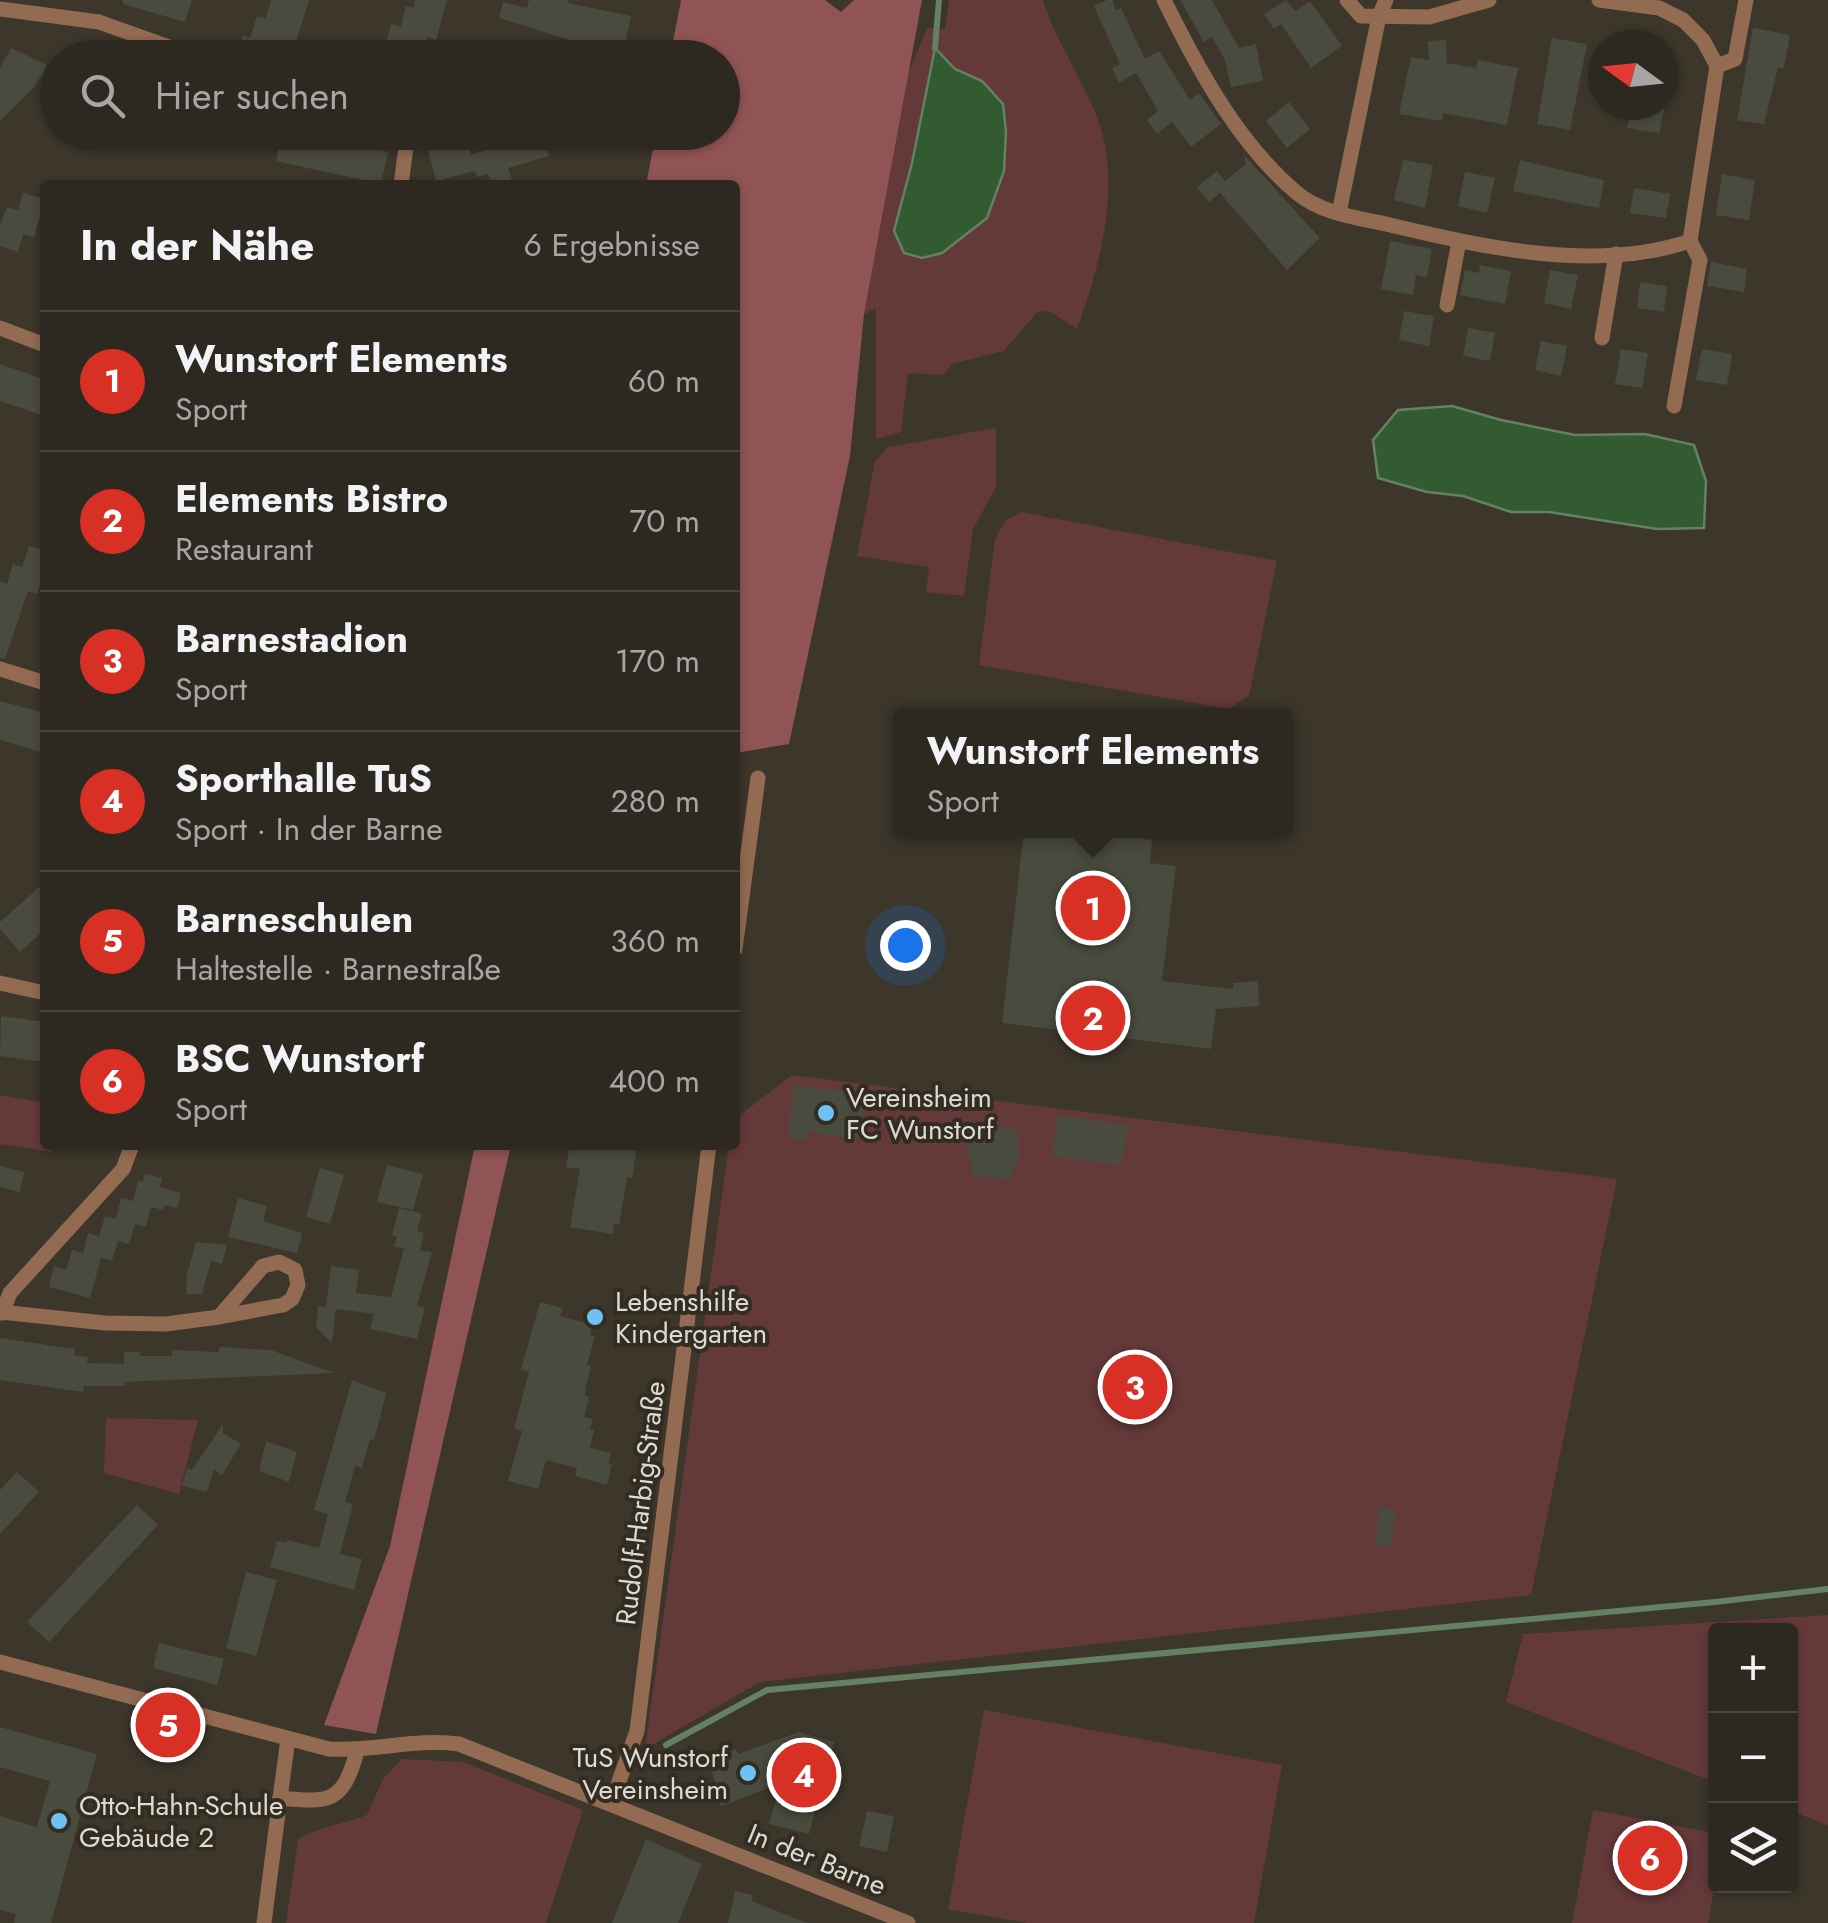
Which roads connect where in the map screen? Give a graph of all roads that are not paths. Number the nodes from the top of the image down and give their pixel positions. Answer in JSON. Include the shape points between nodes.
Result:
{"nodes":[{"id":1,"x":1164,"y":0,"type":"edge"},
{"id":2,"x":1347,"y":0,"type":"edge"},
{"id":3,"x":1386,"y":0,"type":"edge"},
{"id":4,"x":1607,"y":0,"type":"edge"},
{"id":5,"x":1746,"y":0,"type":"edge"},
{"id":6,"x":1482,"y":1,"type":"edge"},
{"id":7,"x":0,"y":10,"type":"edge"},
{"id":8,"x":1380,"y":16,"type":"junction"},
{"id":9,"x":150,"y":40,"type":"edge"},
{"id":10,"x":1717,"y":66,"type":"junction"},
{"id":11,"x":406,"y":150,"type":"edge"},
{"id":12,"x":402,"y":180,"type":"edge"},
{"id":13,"x":1339,"y":213,"type":"junction"},
{"id":14,"x":1458,"y":241,"type":"junction"},
{"id":15,"x":1690,"y":241,"type":"junction"},
{"id":16,"x":1616,"y":254,"type":"junction"},
{"id":17,"x":1447,"y":304,"type":"dead end"},
{"id":18,"x":0,"y":328,"type":"edge"},
{"id":19,"x":1602,"y":338,"type":"dead end"},
{"id":20,"x":40,"y":343,"type":"edge"},
{"id":21,"x":1674,"y":406,"type":"dead end"},
{"id":22,"x":0,"y":670,"type":"edge"},
{"id":23,"x":40,"y":682,"type":"edge"},
{"id":24,"x":758,"y":778,"type":"dead end"},
{"id":25,"x":740,"y":912,"type":"edge"},
{"id":26,"x":0,"y":983,"type":"edge"},
{"id":27,"x":40,"y":992,"type":"edge"},
{"id":28,"x":130,"y":1150,"type":"edge"},
{"id":29,"x":708,"y":1150,"type":"edge"},
{"id":30,"x":1,"y":1312,"type":"edge"},
{"id":31,"x":220,"y":1317,"type":"junction"},
{"id":32,"x":0,"y":1662,"type":"edge"},
{"id":33,"x":288,"y":1739,"type":"junction"},
{"id":34,"x":356,"y":1751,"type":"junction"},
{"id":35,"x":280,"y":1798,"type":"junction"},
{"id":36,"x":611,"y":1804,"type":"junction"},
{"id":37,"x":264,"y":1923,"type":"edge"},
{"id":38,"x":908,"y":1923,"type":"edge"}],
"edges":[{"from":1,"to":13,"type":"street","via":[[1196,64],[1269,164],[1299,195]]},
{"from":2,"to":8,"type":"street","via":[[1361,16]]},
{"from":3,"to":8,"type":"street"},
{"from":4,"to":10,"type":"street","via":[[1659,8],[1683,20]]},
{"from":5,"to":10,"type":"street","via":[[1735,59]]},
{"from":6,"to":8,"type":"street","via":[[1429,18]]},
{"from":7,"to":9,"type":"street","via":[[99,22]]},
{"from":8,"to":13,"type":"street"},
{"from":10,"to":15,"type":"street"},
{"from":11,"to":12,"type":"street"},
{"from":13,"to":14,"type":"street"},
{"from":14,"to":16,"type":"street","via":[[1542,254]]},
{"from":14,"to":17,"type":"street"},
{"from":15,"to":16,"type":"street"},
{"from":15,"to":21,"type":"street","via":[[1700,260]]},
{"from":16,"to":19,"type":"street"},
{"from":18,"to":20,"type":"street"},
{"from":22,"to":23,"type":"street"},
{"from":24,"to":25,"type":"street"},
{"from":26,"to":27,"type":"street"},
{"from":28,"to":30,"type":"street","via":[[124,1169],[10,1293]]},
{"from":29,"to":36,"type":"street","name":"Rudolf-Harbig-Straße","via":[[637,1731]]},
{"from":30,"to":31,"type":"street","via":[[105,1323]]},
{"from":31,"to":31,"type":"street","via":[[283,1305],[298,1285],[294,1270],[279,1262],[263,1266]]},
{"from":32,"to":33,"type":"street","name":"In der Barne"},
{"from":33,"to":34,"type":"street","name":"In der Barne"},
{"from":33,"to":35,"type":"street"},
{"from":34,"to":35,"type":"street","via":[[342,1792],[313,1802]]},
{"from":34,"to":36,"type":"street","name":"In der Barne","via":[[459,1744]]},
{"from":35,"to":37,"type":"street"},
{"from":36,"to":38,"type":"street","name":"In der Barne"}]}
